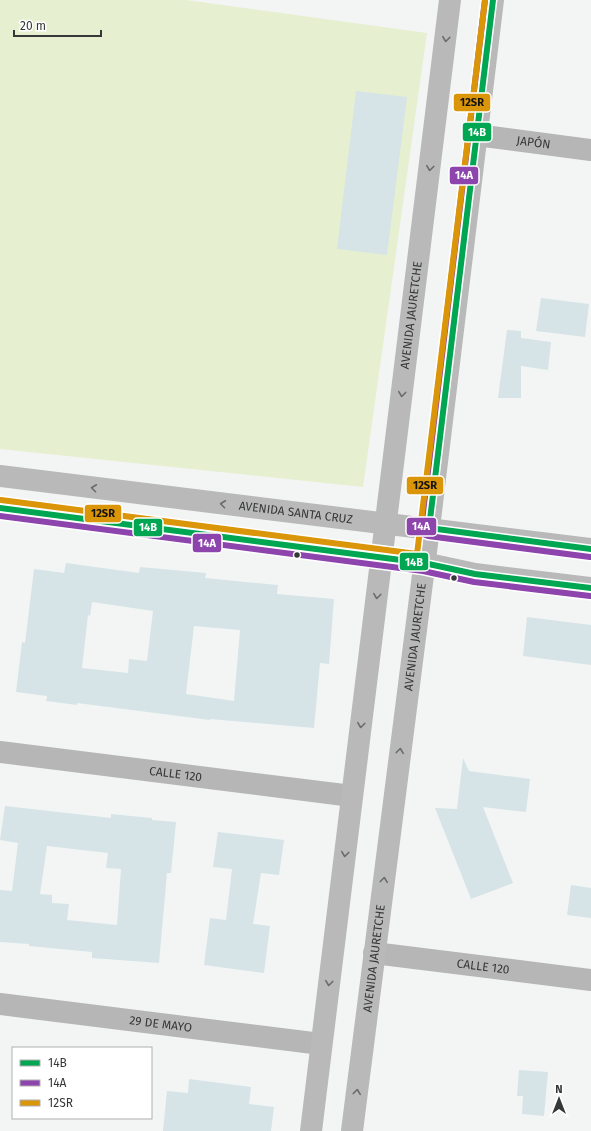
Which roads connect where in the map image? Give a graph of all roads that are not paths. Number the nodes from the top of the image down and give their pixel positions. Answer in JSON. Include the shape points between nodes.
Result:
{"nodes":[{"id":1,"x":450,"y":0,"type":"edge"},
{"id":2,"x":493,"y":0,"type":"edge"},
{"id":3,"x":476,"y":135,"type":"junction"},
{"id":4,"x":591,"y":150,"type":"edge"},
{"id":5,"x":0,"y":476,"type":"edge"},
{"id":6,"x":0,"y":508,"type":"edge"},
{"id":7,"x":386,"y":524,"type":"junction"},
{"id":8,"x":429,"y":528,"type":"junction"},
{"id":9,"x":591,"y":549,"type":"edge"},
{"id":10,"x":381,"y":557,"type":"junction"},
{"id":11,"x":424,"y":563,"type":"junction"},
{"id":12,"x":591,"y":588,"type":"edge"},
{"id":13,"x":0,"y":752,"type":"edge"},
{"id":14,"x":352,"y":796,"type":"junction"},
{"id":15,"x":374,"y":953,"type":"junction"},
{"id":16,"x":591,"y":980,"type":"edge"},
{"id":17,"x":0,"y":1004,"type":"edge"},
{"id":18,"x":321,"y":1044,"type":"junction"},
{"id":19,"x":311,"y":1131,"type":"edge"},
{"id":20,"x":352,"y":1131,"type":"edge"}],
"edges":[{"from":1,"to":7,"type":"main road","name":"AVENIDA JAURETCHE","one_way":true},
{"from":2,"to":3,"type":"main road","name":"AVENIDA JAURETCHE"},
{"from":3,"to":4,"type":"street","name":"JAPÓN"},
{"from":3,"to":8,"type":"main road","name":"AVENIDA JAURETCHE"},
{"from":7,"to":5,"type":"main road","name":"AVENIDA SANTA CRUZ","one_way":true},
{"from":6,"to":10,"type":"main road"},
{"from":7,"to":8,"type":"main road","name":"AVENIDA SANTA CRUZ"},
{"from":7,"to":10,"type":"main road","name":"AVENIDA JAURETCHE"},
{"from":8,"to":9,"type":"main road","name":"AVENIDA SANTA CRUZ"},
{"from":8,"to":11,"type":"main road","name":"AVENIDA JAURETCHE"},
{"from":10,"to":11,"type":"main road"},
{"from":10,"to":14,"type":"main road","name":"AVENIDA JAURETCHE","one_way":true},
{"from":11,"to":12,"type":"main road","via":[[475,574]]},
{"from":15,"to":11,"type":"main road","name":"AVENIDA JAURETCHE","one_way":true},
{"from":13,"to":14,"type":"street","name":"CALLE 120"},
{"from":14,"to":18,"type":"main road","name":"AVENIDA JAURETCHE","one_way":true},
{"from":15,"to":16,"type":"street","name":"CALLE 120"},
{"from":20,"to":15,"type":"main road","name":"AVENIDA JAURETCHE","one_way":true},
{"from":17,"to":18,"type":"street","name":"29 DE MAYO"},
{"from":18,"to":19,"type":"main road","name":"AVENIDA JAURETCHE"}]}
